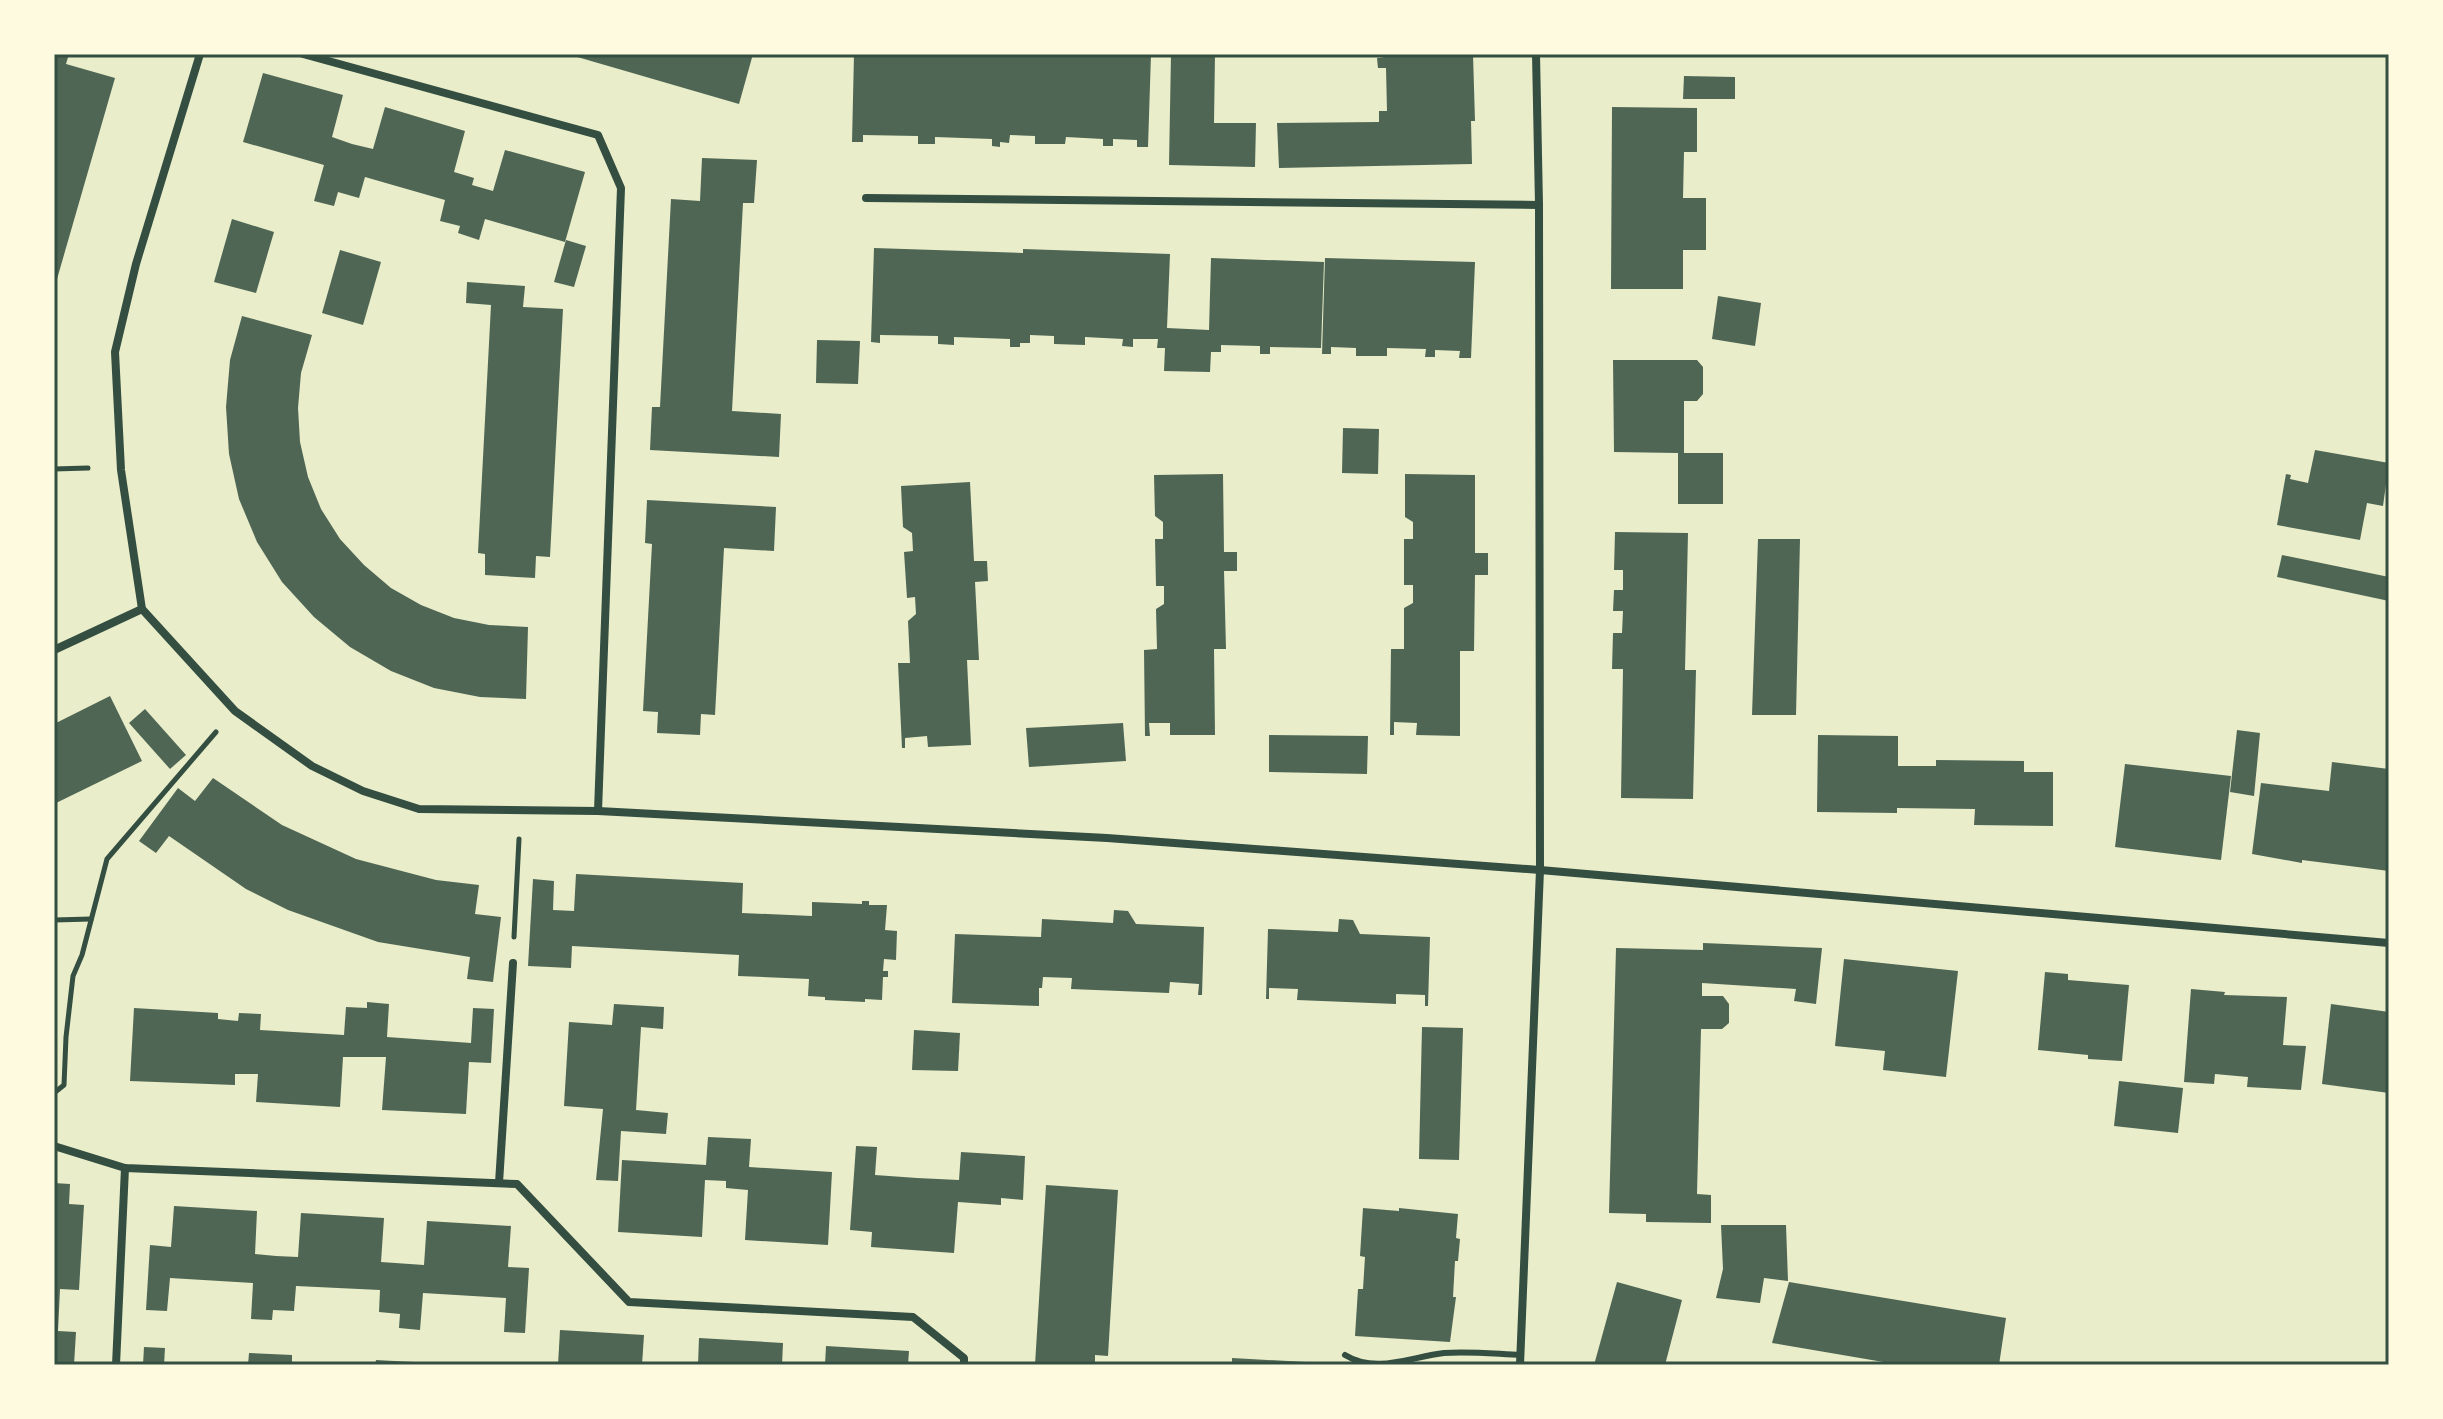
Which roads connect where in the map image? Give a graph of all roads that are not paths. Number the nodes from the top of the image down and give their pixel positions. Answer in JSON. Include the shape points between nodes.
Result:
{"nodes":[{"id":1,"x":200,"y":54,"type":"edge"},
{"id":2,"x":303,"y":54,"type":"edge"},
{"id":3,"x":1536,"y":54,"type":"edge"},
{"id":4,"x":866,"y":198,"type":"dead end"},
{"id":5,"x":1539,"y":205,"type":"junction"},
{"id":6,"x":142,"y":609,"type":"junction"},
{"id":7,"x":54,"y":650,"type":"edge"},
{"id":8,"x":598,"y":811,"type":"junction"},
{"id":9,"x":1540,"y":870,"type":"junction"},
{"id":10,"x":2389,"y":943,"type":"edge"},
{"id":11,"x":513,"y":963,"type":"road end"},
{"id":12,"x":54,"y":1146,"type":"edge"},
{"id":13,"x":125,"y":1168,"type":"junction"},
{"id":14,"x":499,"y":1183,"type":"junction"},
{"id":15,"x":1345,"y":1355,"type":"dead end"},
{"id":16,"x":1521,"y":1355,"type":"junction"},
{"id":17,"x":116,"y":1365,"type":"edge"},
{"id":18,"x":964,"y":1365,"type":"edge"},
{"id":19,"x":1520,"y":1365,"type":"edge"}],
"edges":[{"from":1,"to":6,"type":"street","via":[[115,352],[121,470]]},
{"from":2,"to":8,"type":"street","via":[[598,135],[621,188]]},
{"from":3,"to":5,"type":"street"},
{"from":4,"to":5,"type":"street"},
{"from":5,"to":9,"type":"street"},
{"from":6,"to":7,"type":"street"},
{"from":6,"to":8,"type":"street","via":[[235,711],[312,766],[363,791],[419,809]]},
{"from":8,"to":9,"type":"street","via":[[1107,838]]},
{"from":9,"to":10,"type":"street"},
{"from":9,"to":16,"type":"street"},
{"from":11,"to":14,"type":"street"},
{"from":12,"to":13,"type":"street"},
{"from":13,"to":14,"type":"street"},
{"from":13,"to":17,"type":"street"},
{"from":14,"to":18,"type":"street","via":[[517,1184],[629,1302],[913,1317],[964,1358]]},
{"from":15,"to":16,"type":"lane","via":[[1358,1363],[1385,1364],[1446,1353]]},
{"from":16,"to":19,"type":"street"}]}
